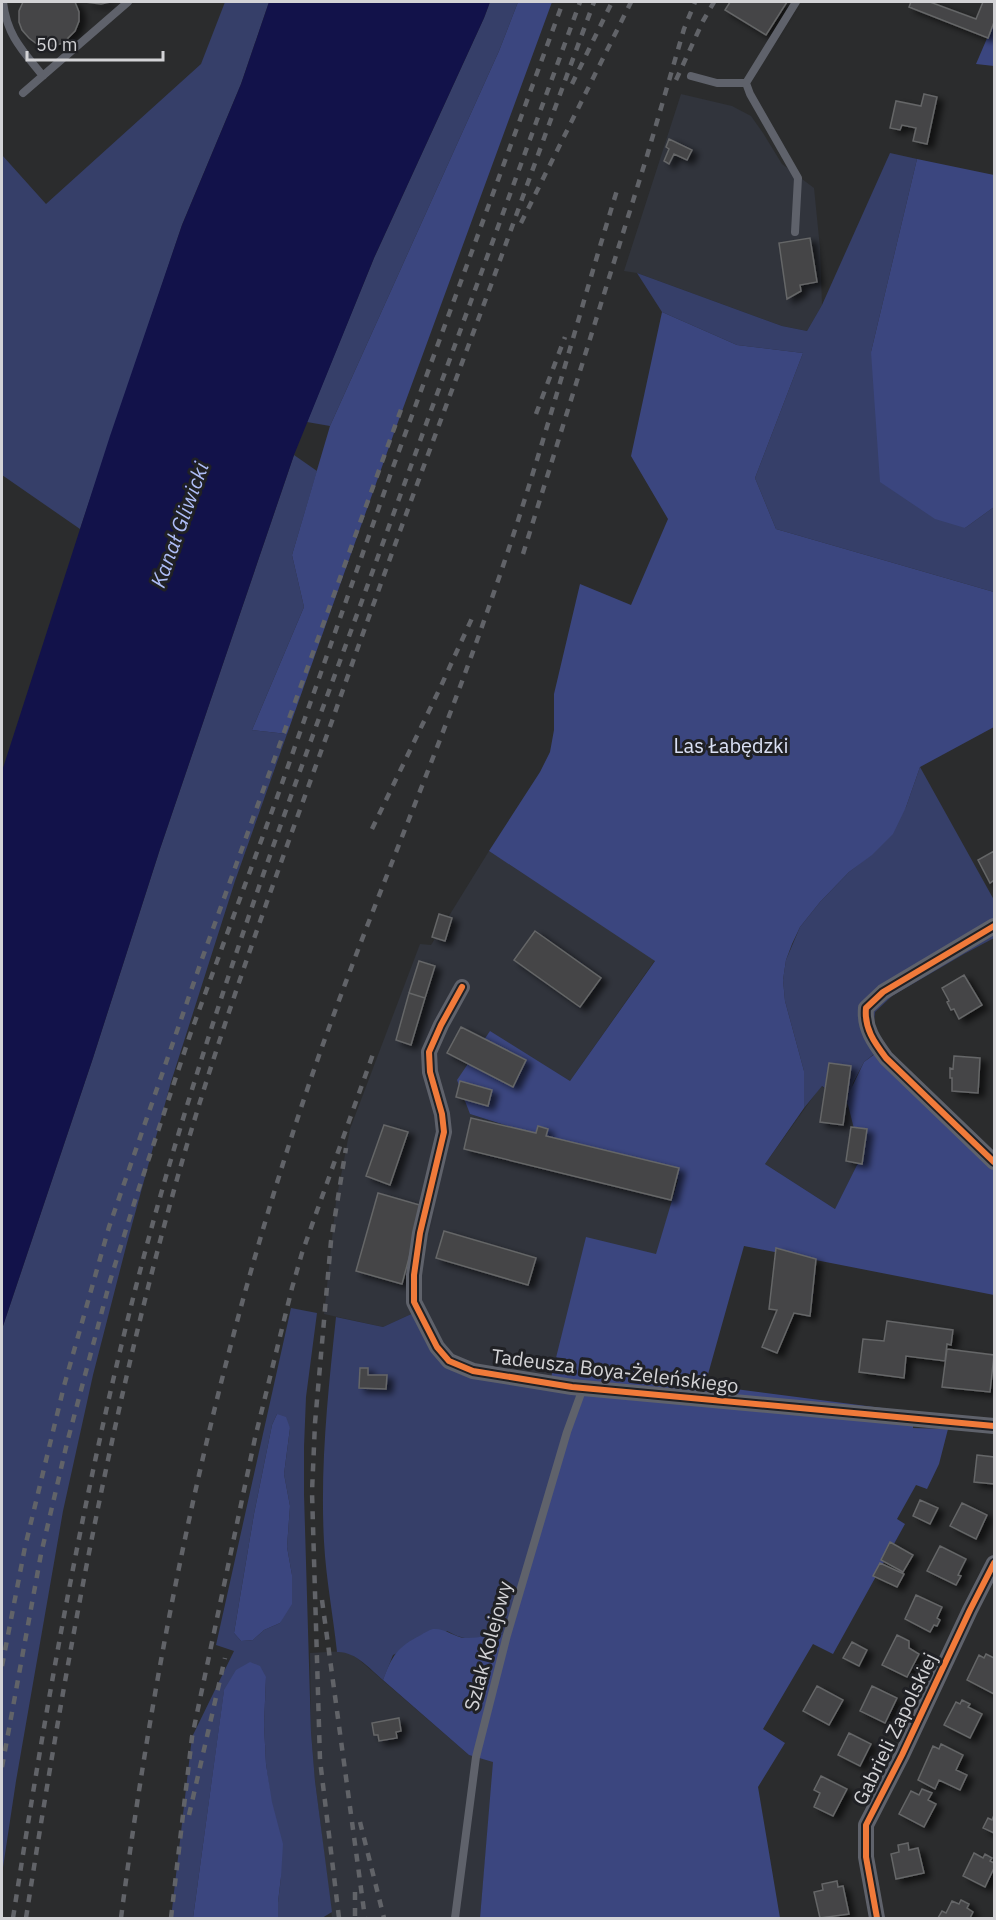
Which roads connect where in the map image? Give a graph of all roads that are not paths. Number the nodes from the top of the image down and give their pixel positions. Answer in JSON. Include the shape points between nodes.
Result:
{"nodes":[{"id":1,"x":3,"y":2,"type":"edge"},
{"id":2,"x":128,"y":2,"type":"edge"},
{"id":3,"x":796,"y":2,"type":"edge"},
{"id":4,"x":43,"y":76,"type":"junction"},
{"id":5,"x":691,"y":76,"type":"dead end"},
{"id":6,"x":746,"y":83,"type":"junction"},
{"id":7,"x":23,"y":93,"type":"dead end"},
{"id":8,"x":795,"y":232,"type":"dead end"},
{"id":9,"x":994,"y":926,"type":"edge"},
{"id":10,"x":462,"y":987,"type":"dead end"},
{"id":11,"x":994,"y":1162,"type":"edge"},
{"id":12,"x":583,"y":1388,"type":"junction"},
{"id":13,"x":994,"y":1426,"type":"edge"},
{"id":14,"x":994,"y":1563,"type":"edge"},
{"id":15,"x":455,"y":1918,"type":"edge"},
{"id":16,"x":878,"y":1918,"type":"edge"}],
"edges":[{"from":1,"to":4,"type":"lane","via":[[12,37]]},
{"from":2,"to":4,"type":"lane"},
{"from":3,"to":6,"type":"lane"},
{"from":4,"to":7,"type":"lane"},
{"from":5,"to":6,"type":"lane","via":[[717,83]]},
{"from":6,"to":8,"type":"lane","via":[[798,178]]},
{"from":9,"to":11,"type":"street","via":[[883,992],[866,1008],[865,1018],[874,1042],[886,1058]]},
{"from":10,"to":12,"type":"street","name":"Tadeusza Boya-Żeleńskiego","via":[[429,1052],[444,1132],[420,1233],[414,1302],[437,1347],[449,1361],[473,1371]]},
{"from":12,"to":13,"type":"street","name":"Tadeusza Boya-Żeleńskiego"},
{"from":12,"to":15,"type":"lane","name":"Szlak Kolejowy","via":[[507,1635],[476,1757]]},
{"from":14,"to":16,"type":"street","name":"Gabrieli Zapolskiej","via":[[866,1825],[866,1857]]}]}
